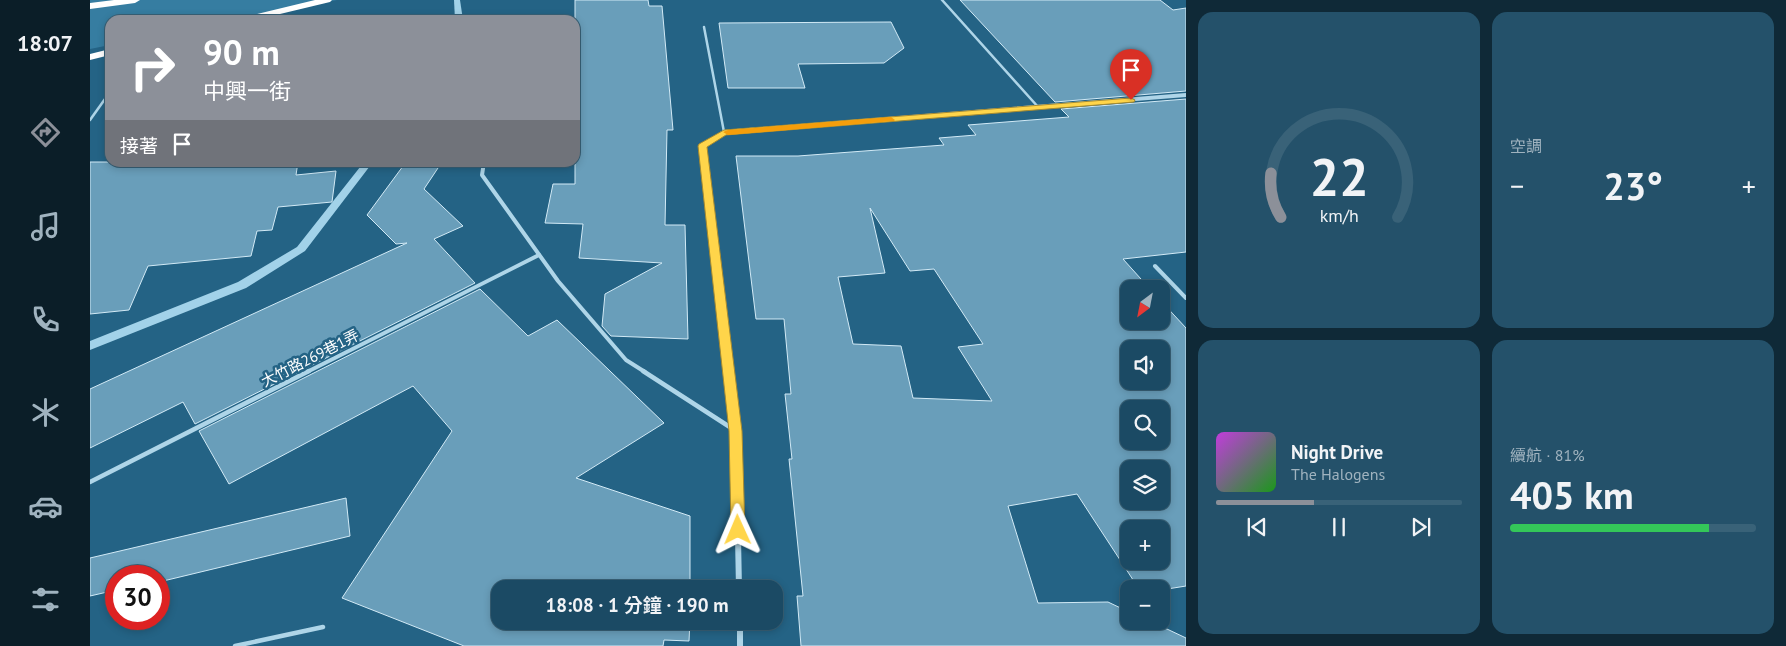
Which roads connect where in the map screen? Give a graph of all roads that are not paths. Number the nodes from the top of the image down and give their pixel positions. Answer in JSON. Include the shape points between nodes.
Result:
{"nodes":[{"id":1,"x":135,"y":0,"type":"edge"},
{"id":2,"x":327,"y":0,"type":"edge"},
{"id":3,"x":942,"y":0,"type":"edge"},
{"id":4,"x":90,"y":6,"type":"edge"},
{"id":5,"x":264,"y":15,"type":"edge"},
{"id":6,"x":704,"y":27,"type":"dead end"},
{"id":7,"x":105,"y":53,"type":"edge"},
{"id":8,"x":90,"y":57,"type":"edge"},
{"id":9,"x":1186,"y":96,"type":"edge"},
{"id":10,"x":105,"y":99,"type":"edge"},
{"id":11,"x":1039,"y":108,"type":"junction"},
{"id":12,"x":90,"y":120,"type":"edge"},
{"id":13,"x":724,"y":132,"type":"junction"},
{"id":14,"x":483,"y":167,"type":"edge"},
{"id":15,"x":539,"y":254,"type":"junction"},
{"id":16,"x":1155,"y":266,"type":"dead end"},
{"id":17,"x":1186,"y":298,"type":"edge"},
{"id":18,"x":736,"y":431,"type":"junction"},
{"id":19,"x":90,"y":482,"type":"edge"},
{"id":20,"x":739,"y":580,"type":"edge"},
{"id":21,"x":324,"y":627,"type":"dead end"},
{"id":22,"x":740,"y":630,"type":"edge"},
{"id":23,"x":235,"y":646,"type":"edge"},
{"id":24,"x":740,"y":646,"type":"edge"}],
"edges":[{"from":1,"to":4,"type":"highway"},
{"from":2,"to":5,"type":"highway"},
{"from":3,"to":11,"type":"lane"},
{"from":6,"to":13,"type":"lane"},
{"from":7,"to":8,"type":"highway"},
{"from":9,"to":11,"type":"street"},
{"from":10,"to":12,"type":"lane"},
{"from":11,"to":13,"type":"street"},
{"from":13,"to":18,"type":"street","via":[[702,146]]},
{"from":14,"to":15,"type":"lane","via":[[482,175]]},
{"from":15,"to":18,"type":"lane","via":[[626,360]]},
{"from":15,"to":19,"type":"lane","name":"大竹路269巷1弄"},
{"from":16,"to":17,"type":"lane"},
{"from":18,"to":20,"type":"street"},
{"from":21,"to":23,"type":"lane"},
{"from":22,"to":24,"type":"street"}]}
